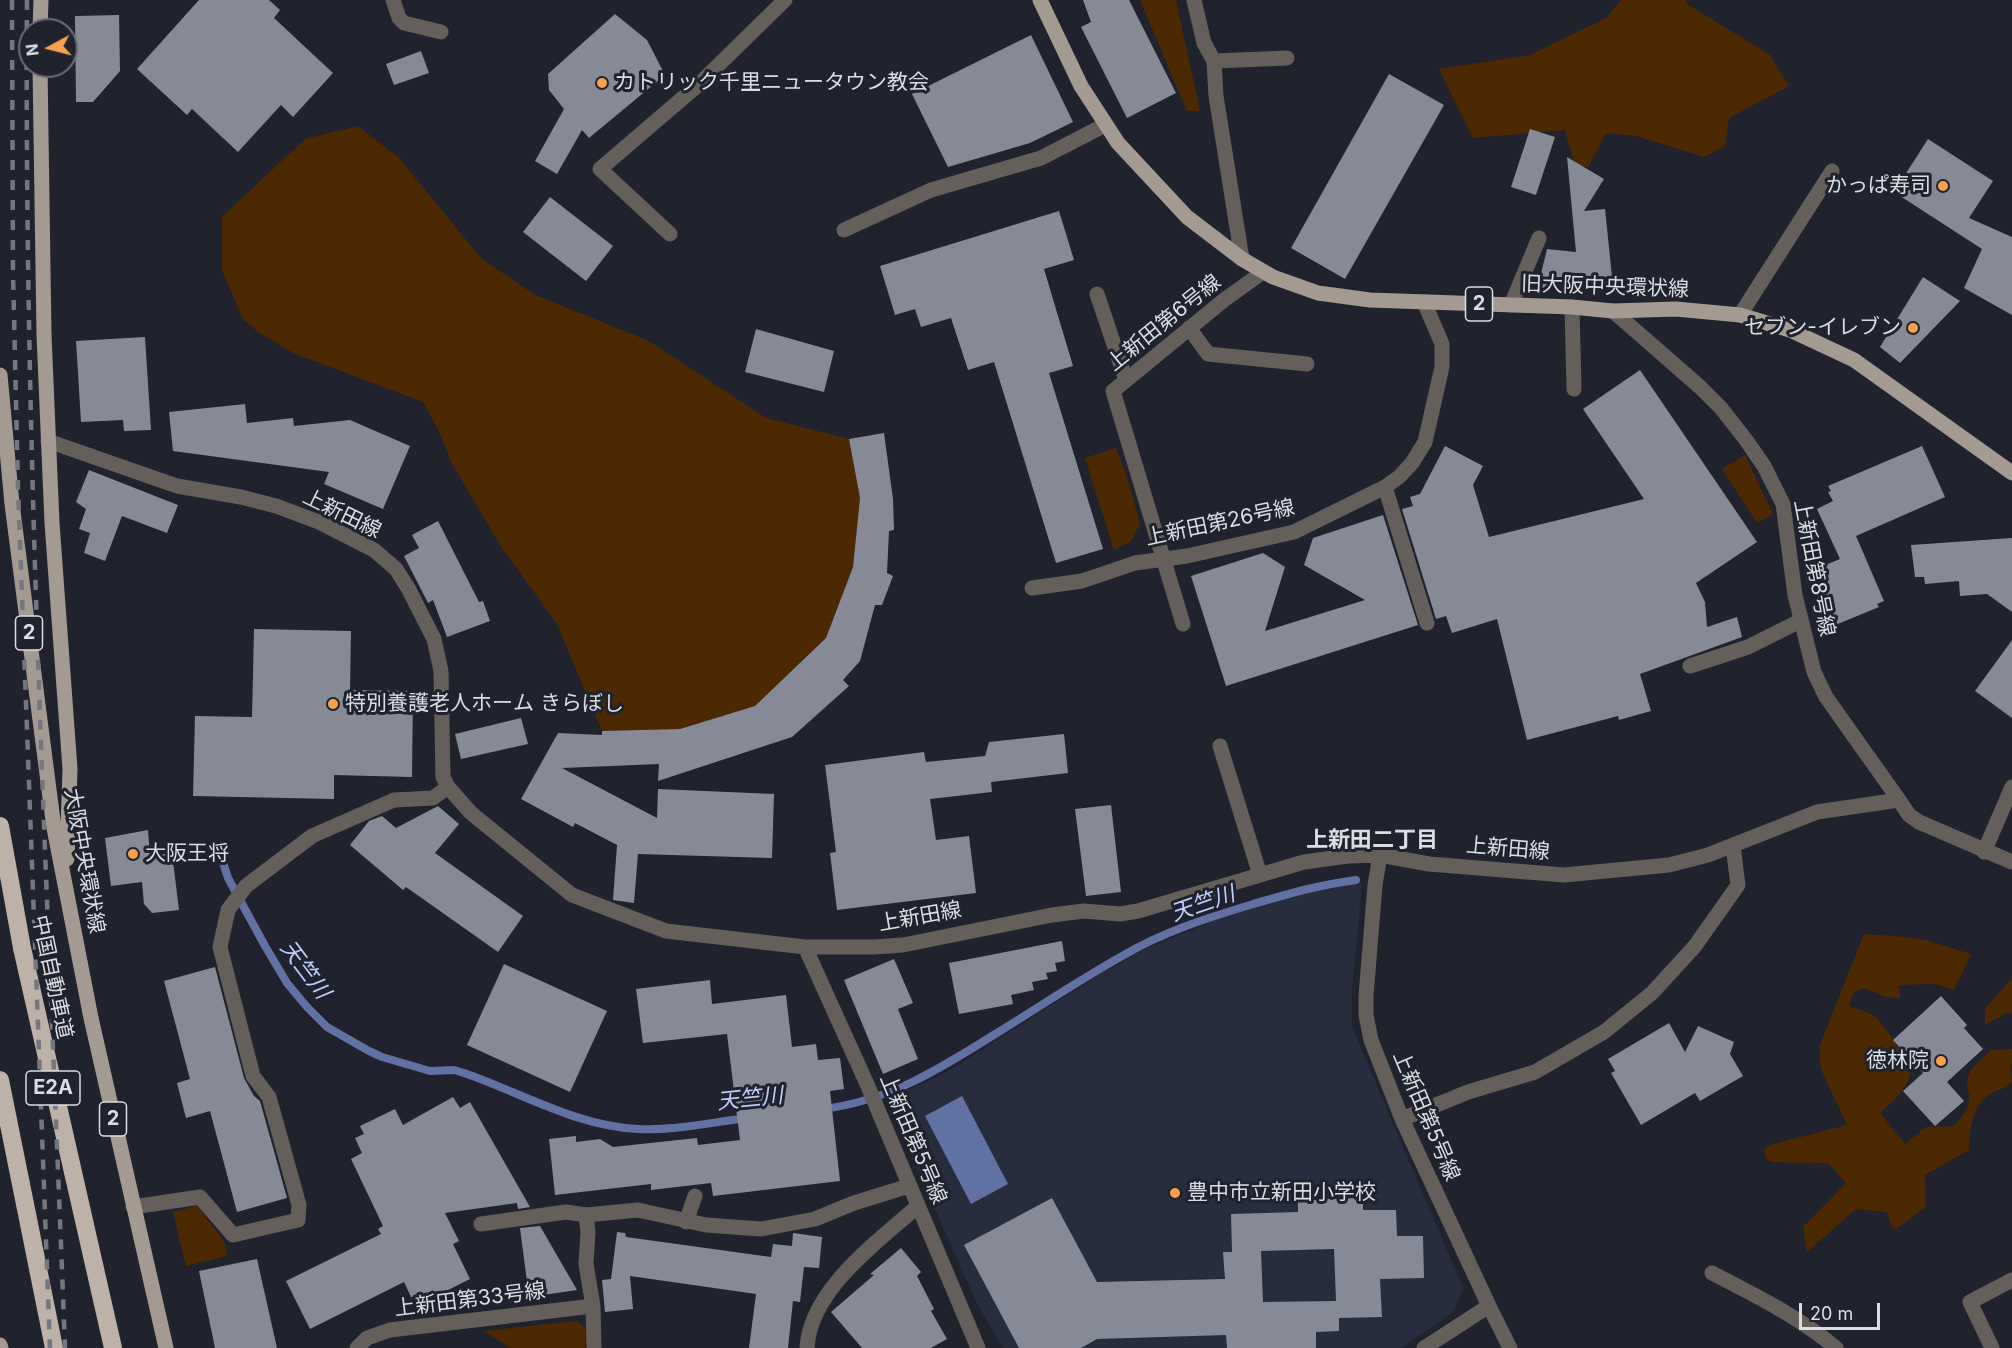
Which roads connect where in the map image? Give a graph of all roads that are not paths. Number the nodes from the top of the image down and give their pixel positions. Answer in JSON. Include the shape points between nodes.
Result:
{"nodes":[{"id":1,"x":41,"y":0,"type":"edge"},
{"id":2,"x":393,"y":0,"type":"edge"},
{"id":3,"x":785,"y":0,"type":"edge"},
{"id":4,"x":1040,"y":0,"type":"edge"},
{"id":5,"x":1194,"y":0,"type":"edge"},
{"id":6,"x":40,"y":18,"type":"edge"},
{"id":7,"x":441,"y":32,"type":"dead end"},
{"id":8,"x":1287,"y":58,"type":"dead end"},
{"id":9,"x":1214,"y":61,"type":"junction"},
{"id":10,"x":40,"y":78,"type":"edge"},
{"id":11,"x":1105,"y":125,"type":"junction"},
{"id":12,"x":1832,"y":171,"type":"dead end"},
{"id":13,"x":844,"y":230,"type":"dead end"},
{"id":14,"x":670,"y":234,"type":"dead end"},
{"id":15,"x":1539,"y":238,"type":"dead end"},
{"id":16,"x":1242,"y":259,"type":"junction"},
{"id":17,"x":1263,"y":272,"type":"junction"},
{"id":18,"x":1097,"y":294,"type":"dead end"},
{"id":19,"x":1424,"y":303,"type":"junction"},
{"id":20,"x":1511,"y":305,"type":"junction"},
{"id":21,"x":1572,"y":307,"type":"junction"},
{"id":22,"x":1613,"y":311,"type":"junction"},
{"id":23,"x":1740,"y":315,"type":"junction"},
{"id":24,"x":1189,"y":328,"type":"junction"},
{"id":25,"x":1307,"y":364,"type":"dead end"},
{"id":26,"x":0,"y":375,"type":"edge"},
{"id":27,"x":1126,"y":380,"type":"junction"},
{"id":28,"x":1574,"y":389,"type":"dead end"},
{"id":29,"x":48,"y":441,"type":"junction"},
{"id":30,"x":2012,"y":473,"type":"edge"},
{"id":31,"x":1384,"y":487,"type":"junction"},
{"id":32,"x":1162,"y":559,"type":"junction"},
{"id":33,"x":1032,"y":588,"type":"dead end"},
{"id":34,"x":1800,"y":621,"type":"junction"},
{"id":35,"x":1427,"y":623,"type":"dead end"},
{"id":36,"x":1182,"y":624,"type":"dead end"},
{"id":37,"x":1690,"y":666,"type":"dead end"},
{"id":38,"x":1220,"y":746,"type":"dead end"},
{"id":39,"x":448,"y":787,"type":"junction"},
{"id":40,"x":2012,"y":787,"type":"edge"},
{"id":41,"x":1899,"y":800,"type":"junction"},
{"id":42,"x":0,"y":826,"type":"edge"},
{"id":43,"x":1733,"y":846,"type":"junction"},
{"id":44,"x":1984,"y":852,"type":"junction"},
{"id":45,"x":1380,"y":855,"type":"junction"},
{"id":46,"x":2012,"y":862,"type":"edge"},
{"id":47,"x":1260,"y":875,"type":"junction"},
{"id":48,"x":66,"y":890,"type":"junction"},
{"id":49,"x":805,"y":947,"type":"junction"},
{"id":50,"x":0,"y":1080,"type":"edge"},
{"id":51,"x":1402,"y":1119,"type":"junction"},
{"id":52,"x":909,"y":1186,"type":"junction"},
{"id":53,"x":695,"y":1196,"type":"dead end"},
{"id":54,"x":918,"y":1206,"type":"junction"},
{"id":55,"x":133,"y":1207,"type":"junction"},
{"id":56,"x":586,"y":1215,"type":"junction"},
{"id":57,"x":686,"y":1221,"type":"junction"},
{"id":58,"x":482,"y":1224,"type":"dead end"},
{"id":59,"x":1712,"y":1273,"type":"dead end"},
{"id":60,"x":2012,"y":1280,"type":"edge"},
{"id":61,"x":593,"y":1306,"type":"junction"},
{"id":62,"x":1489,"y":1306,"type":"junction"},
{"id":63,"x":54,"y":1348,"type":"edge"},
{"id":64,"x":113,"y":1348,"type":"edge"},
{"id":65,"x":166,"y":1348,"type":"edge"},
{"id":66,"x":357,"y":1348,"type":"edge"},
{"id":67,"x":594,"y":1348,"type":"edge"},
{"id":68,"x":807,"y":1348,"type":"edge"},
{"id":69,"x":978,"y":1348,"type":"edge"},
{"id":70,"x":1424,"y":1348,"type":"edge"},
{"id":71,"x":1510,"y":1348,"type":"edge"},
{"id":72,"x":1836,"y":1348,"type":"edge"},
{"id":73,"x":1992,"y":1348,"type":"edge"}],
"edges":[{"from":1,"to":6,"type":"main road"},
{"from":2,"to":7,"type":"street","via":[[404,23]]},
{"from":3,"to":14,"type":"street","via":[[698,85],[600,169]]},
{"from":4,"to":11,"type":"main road","name":"旧大阪中央環状線","number":"2"},
{"from":5,"to":9,"type":"street","via":[[1204,43]]},
{"from":8,"to":9,"type":"street"},
{"from":9,"to":16,"type":"street"},
{"from":10,"to":29,"type":"main road"},
{"from":11,"to":13,"type":"street","via":[[1041,158],[931,190]]},
{"from":11,"to":16,"type":"main road","name":"旧大阪中央環状線","number":"2","via":[[1172,202]]},
{"from":12,"to":23,"type":"street"},
{"from":15,"to":20,"type":"street"},
{"from":16,"to":17,"type":"main road","name":"旧大阪中央環状線","number":"2"},
{"from":17,"to":19,"type":"main road","name":"旧大阪中央環状線","number":"2","via":[[1318,293]]},
{"from":17,"to":24,"type":"street","name":"上新田第6号線"},
{"from":18,"to":27,"type":"street"},
{"from":19,"to":20,"type":"main road","name":"旧大阪中央環状線","number":"2"},
{"from":19,"to":31,"type":"street","name":"上新田第26号線","via":[[1443,356],[1431,421],[1425,442],[1412,463]]},
{"from":20,"to":21,"type":"main road","name":"旧大阪中央環状線","number":"2"},
{"from":21,"to":22,"type":"main road","name":"旧大阪中央環状線","number":"2"},
{"from":21,"to":28,"type":"street"},
{"from":22,"to":23,"type":"main road","name":"旧大阪中央環状線","number":"2","via":[[1676,309]]},
{"from":22,"to":34,"type":"street","name":"上新田第8号線","via":[[1721,408],[1764,466],[1784,504]]},
{"from":23,"to":30,"type":"main road","name":"旧大阪中央環状線","number":"2","via":[[1790,330],[1854,360]]},
{"from":24,"to":25,"type":"street","via":[[1208,354]]},
{"from":24,"to":27,"type":"street","name":"上新田第6号線"},
{"from":26,"to":48,"type":"main road","name":"大阪中央環状線","number":"2","via":[[15,527],[54,828]]},
{"from":27,"to":32,"type":"street","name":"上新田第6号線","via":[[1113,391]]},
{"from":29,"to":39,"type":"street","name":"上新田線","via":[[177,486],[276,506],[319,522],[374,550],[396,569],[434,639],[443,697],[443,777]]},
{"from":29,"to":48,"type":"main road","via":[[70,769]]},
{"from":31,"to":32,"type":"street","name":"上新田第26号線","via":[[1294,532]]},
{"from":31,"to":35,"type":"street"},
{"from":32,"to":33,"type":"street","name":"上新田第26号線","via":[[1135,563],[1082,581]]},
{"from":32,"to":36,"type":"street","name":"上新田第6号線"},
{"from":34,"to":37,"type":"street","via":[[1748,647]]},
{"from":34,"to":41,"type":"street","name":"上新田第8号線","via":[[1814,672],[1827,697]]},
{"from":38,"to":47,"type":"street"},
{"from":39,"to":49,"type":"street","name":"上新田線","via":[[471,813],[572,895],[666,931]]},
{"from":39,"to":55,"type":"street","via":[[433,798],[394,800],[312,836],[246,886],[228,910],[220,947],[253,1076],[272,1107],[299,1205],[298,1220],[233,1235],[200,1197]]},
{"from":40,"to":44,"type":"street"},
{"from":41,"to":43,"type":"street","name":"上新田線","via":[[1817,812]]},
{"from":41,"to":44,"type":"street","via":[[1919,822]]},
{"from":42,"to":64,"type":"highway","name":"中国自動車道","number":"E2A","via":[[22,948]]},
{"from":43,"to":45,"type":"street","name":"上新田線","via":[[1669,865],[1564,875],[1429,864]]},
{"from":43,"to":51,"type":"street","via":[[1738,885],[1695,946],[1652,993],[1604,1032],[1535,1072],[1468,1092]]},
{"from":44,"to":46,"type":"street"},
{"from":45,"to":47,"type":"street","name":"上新田線","via":[[1304,862]]},
{"from":45,"to":51,"type":"street","name":"上新田第5号線","via":[[1366,1015],[1371,1040]]},
{"from":47,"to":49,"type":"street","name":"上新田線","via":[[1128,913],[1062,913],[903,945]]},
{"from":48,"to":55,"type":"main road","name":"大阪中央環状線","number":"2"},
{"from":49,"to":52,"type":"street","name":"上新田第5号線"},
{"from":50,"to":63,"type":"highway","number":"E2A"},
{"from":51,"to":62,"type":"street","name":"上新田第5号線"},
{"from":52,"to":54,"type":"street","name":"上新田第5号線"},
{"from":52,"to":57,"type":"street","via":[[785,1226],[747,1229]]},
{"from":53,"to":57,"type":"street"},
{"from":54,"to":68,"type":"street","via":[[847,1270],[828,1293],[816,1312]]},
{"from":54,"to":69,"type":"street","name":"上新田第5号線"},
{"from":55,"to":65,"type":"main road","name":"大阪中央環状線","number":"2"},
{"from":56,"to":57,"type":"street","via":[[638,1210]]},
{"from":56,"to":58,"type":"street","via":[[566,1212]]},
{"from":56,"to":61,"type":"street","via":[[586,1264]]},
{"from":59,"to":72,"type":"street","via":[[1766,1301]]},
{"from":60,"to":73,"type":"street","via":[[1970,1302]]},
{"from":61,"to":66,"type":"street","name":"上新田第33号線","via":[[390,1330],[367,1338]]},
{"from":61,"to":67,"type":"street"},
{"from":62,"to":70,"type":"street"},
{"from":62,"to":71,"type":"street","name":"上新田第5号線"}]}
